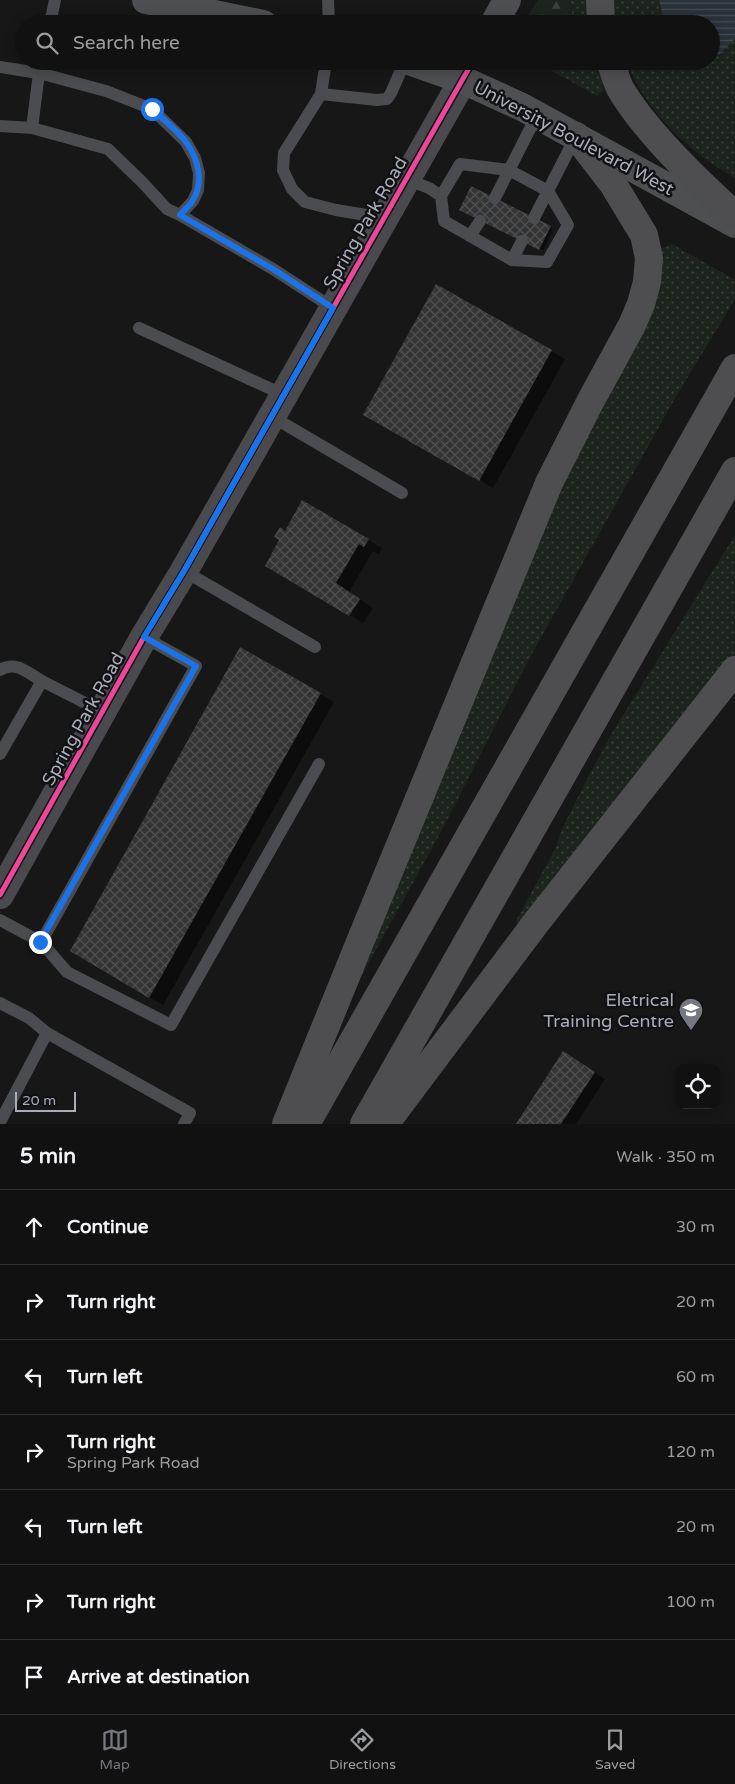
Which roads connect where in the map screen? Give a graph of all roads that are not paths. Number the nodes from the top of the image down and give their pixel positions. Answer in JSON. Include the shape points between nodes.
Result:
{"nodes":[{"id":1,"x":55,"y":0,"type":"edge"},
{"id":2,"x":146,"y":0,"type":"edge"},
{"id":3,"x":328,"y":0,"type":"edge"},
{"id":4,"x":507,"y":0,"type":"edge"},
{"id":5,"x":600,"y":0,"type":"edge"},
{"id":6,"x":52,"y":15,"type":"edge"},
{"id":7,"x":219,"y":15,"type":"edge"},
{"id":8,"x":329,"y":15,"type":"edge"},
{"id":9,"x":499,"y":15,"type":"edge"},
{"id":10,"x":601,"y":15,"type":"edge"},
{"id":11,"x":0,"y":67,"type":"edge"},
{"id":12,"x":15,"y":67,"type":"edge"},
{"id":13,"x":40,"y":70,"type":"edge"},
{"id":14,"x":48,"y":70,"type":"edge"},
{"id":15,"x":325,"y":70,"type":"edge"},
{"id":16,"x":401,"y":70,"type":"edge"},
{"id":17,"x":468,"y":70,"type":"edge"},
{"id":18,"x":613,"y":70,"type":"edge"},
{"id":19,"x":321,"y":94,"type":"junction"},
{"id":20,"x":537,"y":115,"type":"junction"},
{"id":21,"x":0,"y":126,"type":"edge"},
{"id":22,"x":32,"y":128,"type":"junction"},
{"id":23,"x":576,"y":136,"type":"junction"},
{"id":24,"x":509,"y":170,"type":"junction"},
{"id":25,"x":406,"y":179,"type":"junction"},
{"id":26,"x":548,"y":191,"type":"junction"},
{"id":27,"x":441,"y":196,"type":"junction"},
{"id":28,"x":495,"y":198,"type":"dead end"},
{"id":29,"x":180,"y":215,"type":"junction"},
{"id":30,"x":735,"y":215,"type":"edge"},
{"id":31,"x":384,"y":218,"type":"junction"},
{"id":32,"x":534,"y":218,"type":"dead end"},
{"id":33,"x":480,"y":221,"type":"dead end"},
{"id":34,"x":735,"y":224,"type":"edge"},
{"id":35,"x":470,"y":236,"type":"junction"},
{"id":36,"x":522,"y":241,"type":"dead end"},
{"id":37,"x":512,"y":260,"type":"junction"},
{"id":38,"x":333,"y":308,"type":"junction"},
{"id":39,"x":139,"y":328,"type":"dead end"},
{"id":40,"x":735,"y":368,"type":"edge"},
{"id":41,"x":278,"y":405,"type":"junction"},
{"id":42,"x":735,"y":471,"type":"edge"},
{"id":43,"x":402,"y":493,"type":"dead end"},
{"id":44,"x":184,"y":571,"type":"junction"},
{"id":45,"x":144,"y":637,"type":"junction"},
{"id":46,"x":315,"y":647,"type":"dead end"},
{"id":47,"x":0,"y":670,"type":"edge"},
{"id":48,"x":735,"y":670,"type":"edge"},
{"id":49,"x":42,"y":681,"type":"junction"},
{"id":50,"x":102,"y":712,"type":"junction"},
{"id":51,"x":0,"y":754,"type":"edge"},
{"id":52,"x":318,"y":764,"type":"dead end"},
{"id":53,"x":0,"y":895,"type":"edge"},
{"id":54,"x":0,"y":920,"type":"edge"},
{"id":55,"x":40,"y":942,"type":"junction"},
{"id":56,"x":0,"y":1003,"type":"edge"},
{"id":57,"x":47,"y":1033,"type":"junction"},
{"id":58,"x":187,"y":1118,"type":"edge"},
{"id":59,"x":0,"y":1122,"type":"edge"},
{"id":60,"x":286,"y":1124,"type":"edge"},
{"id":61,"x":306,"y":1124,"type":"edge"},
{"id":62,"x":364,"y":1124,"type":"edge"},
{"id":63,"x":385,"y":1124,"type":"edge"}],
"edges":[{"from":1,"to":6,"type":"lane"},
{"from":2,"to":7,"type":"main road"},
{"from":3,"to":8,"type":"lane"},
{"from":4,"to":9,"type":"main road"},
{"from":5,"to":10,"type":"highway"},
{"from":11,"to":12,"type":"lane"},
{"from":13,"to":22,"type":"lane"},
{"from":14,"to":29,"type":"lane","via":[[152,109],[186,142],[199,173],[198,190]]},
{"from":15,"to":19,"type":"lane"},
{"from":16,"to":19,"type":"lane","via":[[387,99]]},
{"from":17,"to":20,"type":"main road","name":"University Boulevard West"},
{"from":17,"to":25,"type":"main road","name":"Spring Park Road"},
{"from":18,"to":30,"type":"highway","via":[[621,90],[652,132]]},
{"from":19,"to":31,"type":"lane","via":[[284,153],[283,170],[292,189],[305,202]]},
{"from":20,"to":23,"type":"main road","name":"University Boulevard West"},
{"from":20,"to":24,"type":"lane"},
{"from":21,"to":22,"type":"lane"},
{"from":22,"to":29,"type":"lane","via":[[108,149],[167,209]]},
{"from":23,"to":26,"type":"lane"},
{"from":23,"to":34,"type":"main road","name":"University Boulevard West"},
{"from":23,"to":60,"type":"highway","via":[[613,184],[644,235],[649,258],[641,304],[549,483]]},
{"from":24,"to":26,"type":"lane"},
{"from":24,"to":27,"type":"lane","via":[[460,164]]},
{"from":24,"to":28,"type":"lane"},
{"from":25,"to":27,"type":"lane"},
{"from":25,"to":31,"type":"main road","name":"Spring Park Road"},
{"from":26,"to":32,"type":"lane"},
{"from":26,"to":37,"type":"lane","via":[[568,225],[547,262]]},
{"from":27,"to":35,"type":"lane","via":[[444,221]]},
{"from":29,"to":38,"type":"lane"},
{"from":31,"to":38,"type":"main road","name":"Spring Park Road"},
{"from":33,"to":35,"type":"lane"},
{"from":35,"to":37,"type":"lane"},
{"from":36,"to":37,"type":"lane"},
{"from":38,"to":41,"type":"main road","name":"Spring Park Road"},
{"from":39,"to":41,"type":"lane"},
{"from":40,"to":61,"type":"highway"},
{"from":41,"to":43,"type":"lane"},
{"from":41,"to":44,"type":"main road","name":"Spring Park Road"},
{"from":42,"to":62,"type":"highway"},
{"from":44,"to":45,"type":"main road","name":"Spring Park Road"},
{"from":44,"to":46,"type":"lane"},
{"from":45,"to":50,"type":"main road","name":"Spring Park Road"},
{"from":45,"to":55,"type":"lane","via":[[196,666]]},
{"from":47,"to":49,"type":"lane","via":[[13,665]]},
{"from":48,"to":63,"type":"highway","via":[[535,924]]},
{"from":49,"to":50,"type":"lane"},
{"from":49,"to":51,"type":"lane"},
{"from":50,"to":53,"type":"main road","name":"Spring Park Road"},
{"from":52,"to":55,"type":"lane","via":[[171,1025],[67,972]]},
{"from":54,"to":55,"type":"lane"},
{"from":56,"to":57,"type":"lane","via":[[29,1018]]},
{"from":57,"to":58,"type":"lane"},
{"from":57,"to":59,"type":"lane"}]}
